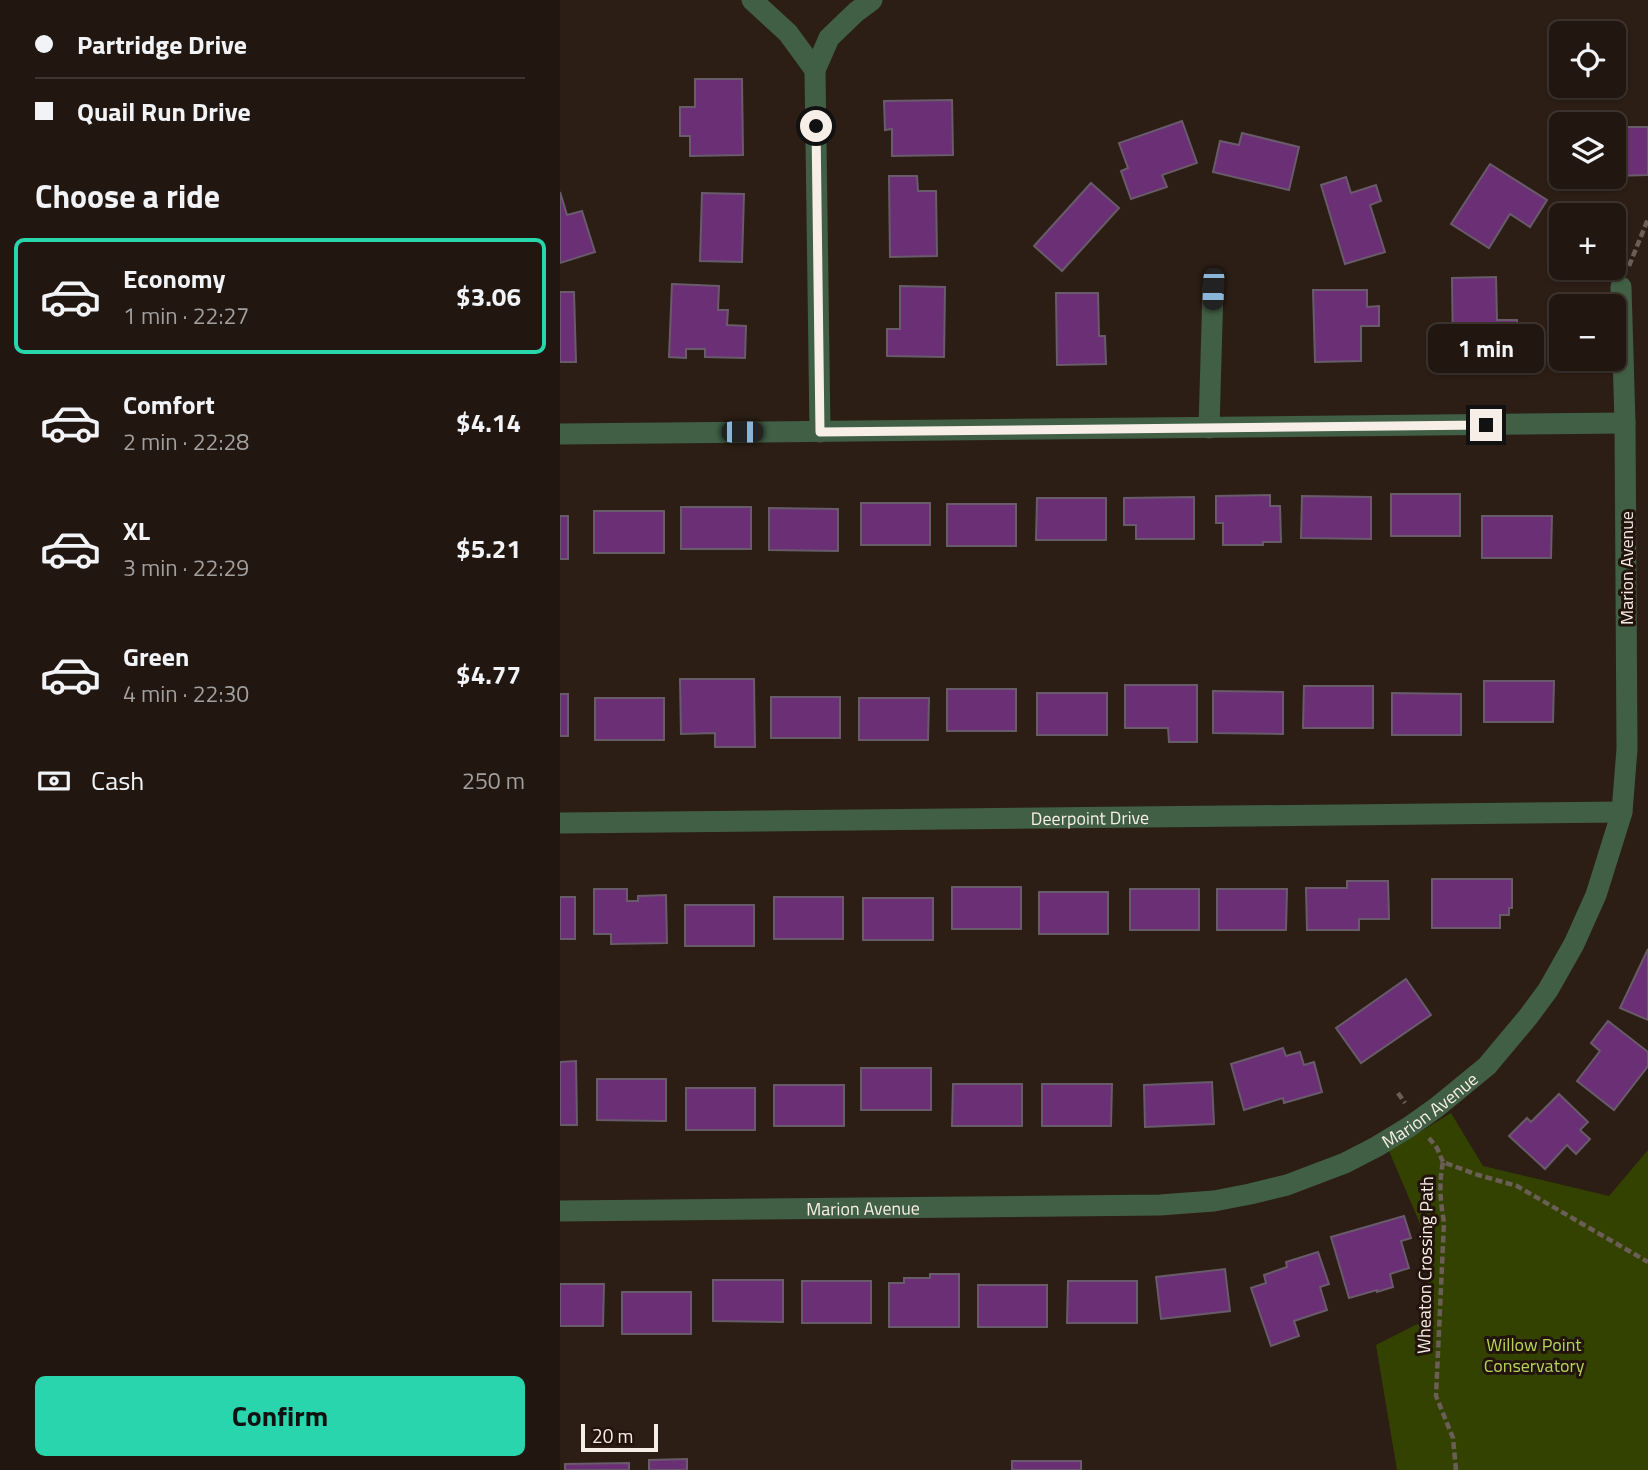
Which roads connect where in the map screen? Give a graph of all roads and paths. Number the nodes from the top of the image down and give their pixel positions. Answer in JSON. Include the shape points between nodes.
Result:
{"nodes":[{"id":1,"x":752,"y":0,"type":"edge"},
{"id":2,"x":872,"y":0,"type":"edge"},
{"id":3,"x":815,"y":70,"type":"junction"},
{"id":4,"x":1648,"y":219,"type":"edge"},
{"id":5,"x":1621,"y":287,"type":"joint"},
{"id":6,"x":1213,"y":289,"type":"dead end"},
{"id":7,"x":1625,"y":423,"type":"junction"},
{"id":8,"x":1209,"y":428,"type":"junction"},
{"id":9,"x":820,"y":432,"type":"junction"},
{"id":10,"x":560,"y":434,"type":"edge"},
{"id":11,"x":1622,"y":812,"type":"junction"},
{"id":12,"x":560,"y":822,"type":"edge"},
{"id":13,"x":1425,"y":1132,"type":"dead end"},
{"id":14,"x":1443,"y":1162,"type":"junction"},
{"id":15,"x":560,"y":1211,"type":"edge"},
{"id":16,"x":1648,"y":1262,"type":"edge"},
{"id":17,"x":1456,"y":1470,"type":"edge"}],
"edges":[{"from":1,"to":3,"type":"street","via":[[788,33]]},
{"from":2,"to":3,"type":"street","via":[[829,38]]},
{"from":3,"to":9,"type":"street"},
{"from":4,"to":5,"type":"path"},
{"from":5,"to":7,"type":"street","name":"Marion Avenue"},
{"from":6,"to":8,"type":"street"},
{"from":7,"to":8,"type":"street"},
{"from":7,"to":11,"type":"street","name":"Marion Avenue","via":[[1627,749]]},
{"from":8,"to":9,"type":"street"},
{"from":9,"to":10,"type":"street"},
{"from":11,"to":12,"type":"street","name":"Deerpoint Drive"},
{"from":11,"to":15,"type":"street","name":"Marion Avenue","via":[[1596,895],[1574,944],[1548,990],[1487,1066],[1437,1107],[1376,1147],[1287,1185],[1214,1201],[1160,1205]]},
{"from":13,"to":14,"type":"path"},
{"from":14,"to":16,"type":"path","name":"Wheaton Crossing Path","via":[[1517,1186]]},
{"from":14,"to":17,"type":"path","name":"Wheaton Crossing Path","via":[[1436,1396],[1453,1438]]}]}
